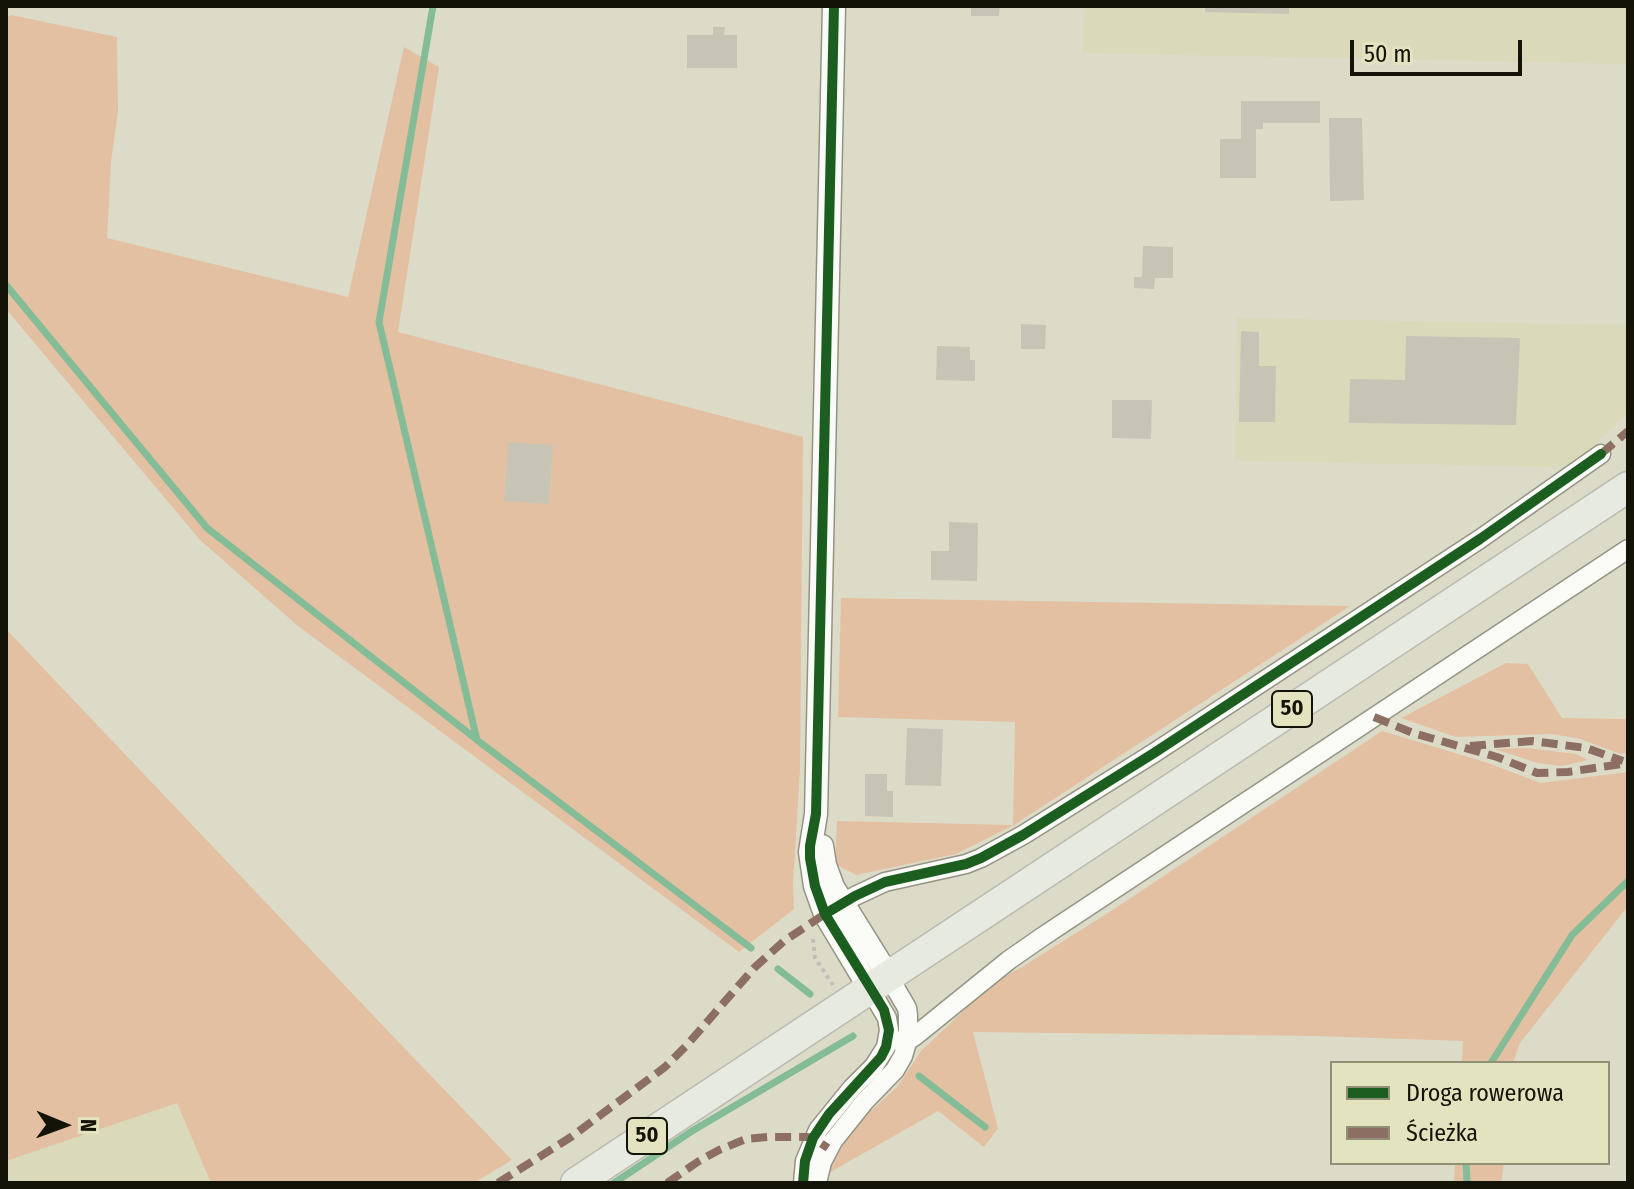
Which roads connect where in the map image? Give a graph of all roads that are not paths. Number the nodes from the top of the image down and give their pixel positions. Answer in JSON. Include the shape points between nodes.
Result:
{"nodes":[{"id":1,"x":834,"y":6,"type":"edge"},
{"id":2,"x":1601,"y":454,"type":"dead end"},
{"id":3,"x":1628,"y":487,"type":"edge"},
{"id":4,"x":1628,"y":549,"type":"edge"},
{"id":5,"x":833,"y":908,"type":"junction"},
{"id":6,"x":879,"y":983,"type":"junction"},
{"id":7,"x":897,"y":1040,"type":"junction"},
{"id":8,"x":576,"y":1183,"type":"edge"},
{"id":9,"x":803,"y":1183,"type":"edge"},
{"id":10,"x":817,"y":1183,"type":"edge"}],
"edges":[{"from":1,"to":5,"type":"street","via":[[816,814]]},
{"from":2,"to":5,"type":"street","via":[[1467,548],[1023,835],[966,864],[885,882]]},
{"from":3,"to":6,"type":"main road","number":"50"},
{"from":4,"to":7,"type":"street","via":[[1045,935]]},
{"from":5,"to":6,"type":"street"},
{"from":6,"to":7,"type":"street","via":[[907,1008],[909,1023]]},
{"from":6,"to":8,"type":"main road","number":"50","via":[[835,1002]]},
{"from":7,"to":9,"type":"street","via":[[818,1130],[805,1161]]},
{"from":7,"to":10,"type":"street","via":[[903,1056],[843,1125],[828,1148]]}]}
